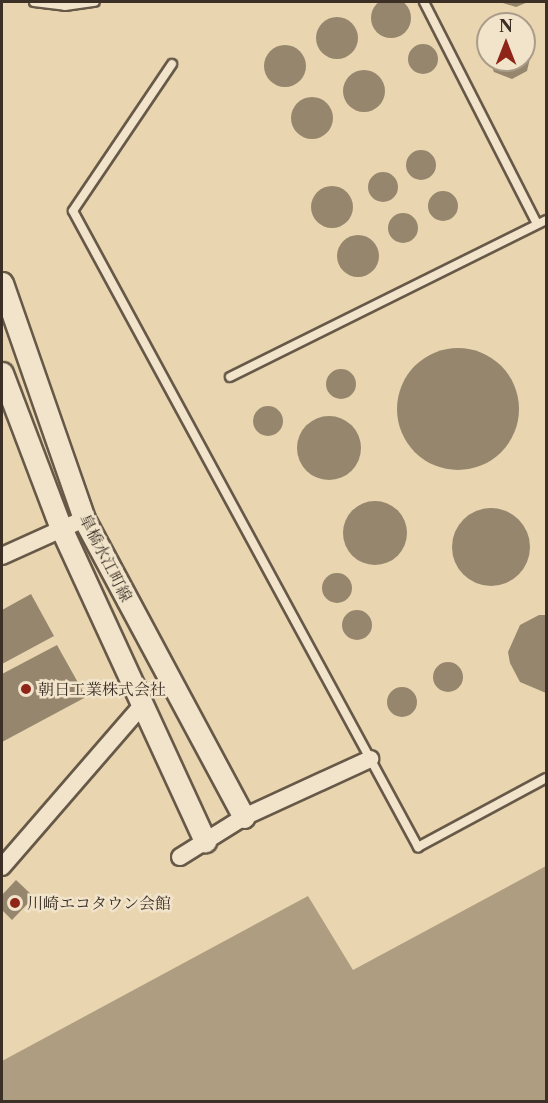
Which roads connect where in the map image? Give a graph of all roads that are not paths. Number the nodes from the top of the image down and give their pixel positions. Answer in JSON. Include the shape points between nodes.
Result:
{"nodes":[{"id":1,"x":34,"y":2,"type":"edge"},
{"id":2,"x":94,"y":2,"type":"edge"},
{"id":3,"x":424,"y":2,"type":"edge"},
{"id":4,"x":172,"y":64,"type":"dead end"},
{"id":5,"x":546,"y":220,"type":"edge"},
{"id":6,"x":537,"y":224,"type":"junction"},
{"id":7,"x":2,"y":283,"type":"edge"},
{"id":8,"x":2,"y":374,"type":"edge"},
{"id":9,"x":231,"y":377,"type":"dead end"},
{"id":10,"x":84,"y":519,"type":"junction"},
{"id":11,"x":61,"y":528,"type":"junction"},
{"id":12,"x":2,"y":556,"type":"edge"},
{"id":13,"x":143,"y":704,"type":"junction"},
{"id":14,"x":370,"y":759,"type":"junction"},
{"id":15,"x":546,"y":778,"type":"edge"},
{"id":16,"x":244,"y":817,"type":"junction"},
{"id":17,"x":205,"y":841,"type":"junction"},
{"id":18,"x":180,"y":857,"type":"dead end"},
{"id":19,"x":2,"y":867,"type":"edge"}],
"edges":[{"from":1,"to":2,"type":"lane","via":[[64,6]]},
{"from":3,"to":6,"type":"lane"},
{"from":4,"to":14,"type":"lane","via":[[73,211]]},
{"from":5,"to":6,"type":"lane"},
{"from":6,"to":9,"type":"lane"},
{"from":7,"to":10,"type":"street","name":"皐橋水江町線"},
{"from":8,"to":11,"type":"street","name":"皐橋水江町線"},
{"from":10,"to":11,"type":"street"},
{"from":10,"to":16,"type":"street","name":"皐橋水江町線"},
{"from":11,"to":12,"type":"street"},
{"from":11,"to":13,"type":"street","name":"皐橋水江町線"},
{"from":13,"to":17,"type":"street","name":"皐橋水江町線"},
{"from":13,"to":19,"type":"street"},
{"from":14,"to":15,"type":"lane","via":[[418,847]]},
{"from":14,"to":16,"type":"street"},
{"from":16,"to":17,"type":"street"},
{"from":17,"to":18,"type":"street"}]}
